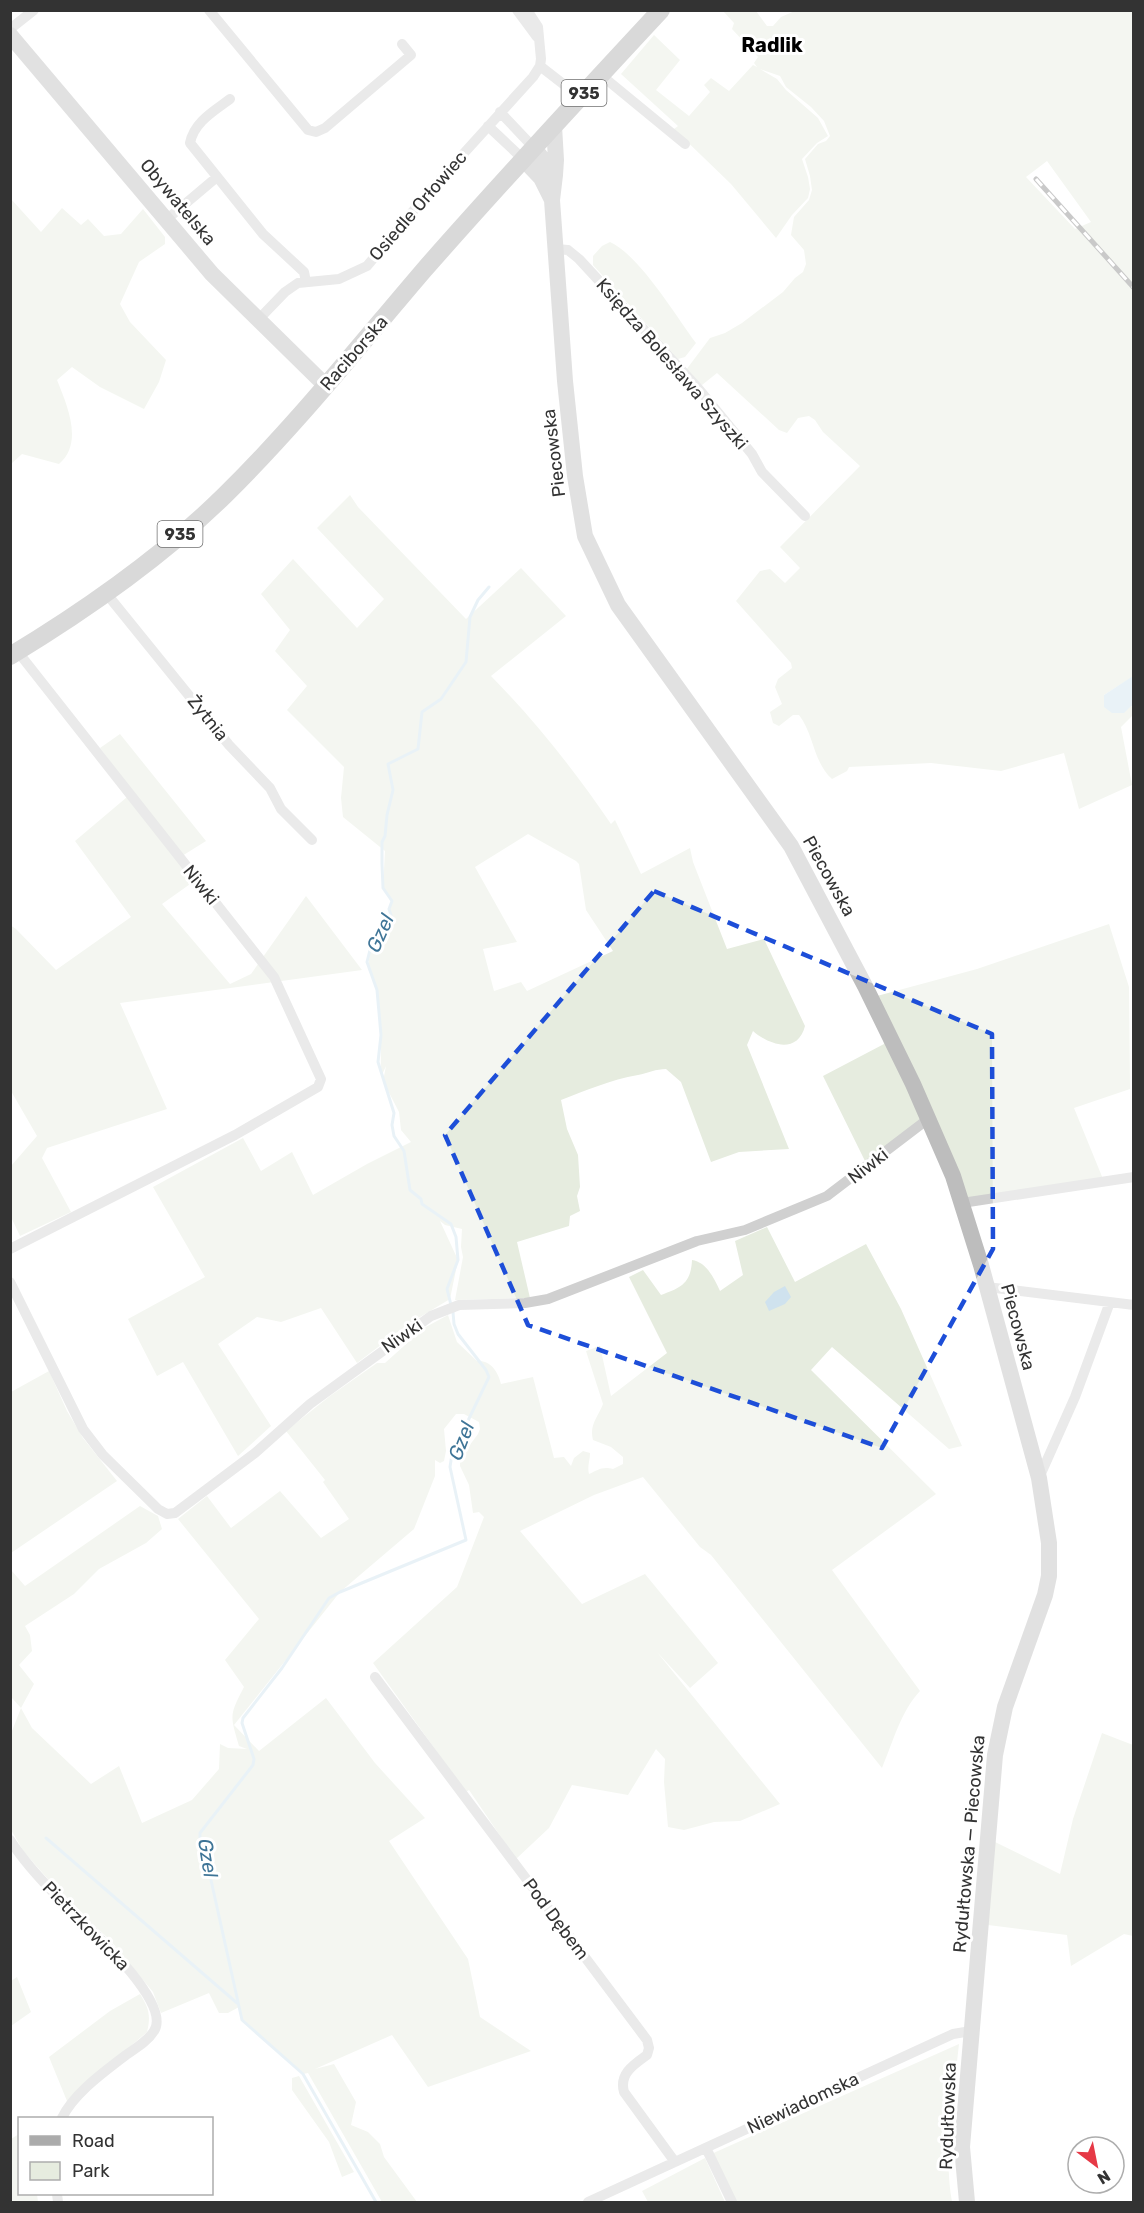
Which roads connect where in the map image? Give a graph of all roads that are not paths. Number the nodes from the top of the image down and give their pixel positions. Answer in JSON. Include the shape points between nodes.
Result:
{"nodes":[{"id":1,"x":34,"y":10,"type":"edge"},
{"id":2,"x":209,"y":10,"type":"edge"},
{"id":3,"x":517,"y":10,"type":"edge"},
{"id":4,"x":527,"y":10,"type":"edge"},
{"id":5,"x":661,"y":10,"type":"edge"},
{"id":6,"x":10,"y":29,"type":"edge"},
{"id":7,"x":10,"y":34,"type":"edge"},
{"id":8,"x":538,"y":39,"type":"junction"},
{"id":9,"x":402,"y":44,"type":"dead end"},
{"id":10,"x":540,"y":66,"type":"junction"},
{"id":11,"x":601,"y":75,"type":"junction"},
{"id":12,"x":567,"y":87,"type":"dead end"},
{"id":13,"x":230,"y":99,"type":"dead end"},
{"id":14,"x":500,"y":112,"type":"junction"},
{"id":15,"x":488,"y":126,"type":"junction"},
{"id":16,"x":554,"y":126,"type":"junction"},
{"id":17,"x":685,"y":144,"type":"dead end"},
{"id":18,"x":529,"y":154,"type":"junction"},
{"id":19,"x":555,"y":175,"type":"junction"},
{"id":20,"x":217,"y":177,"type":"junction"},
{"id":21,"x":552,"y":200,"type":"junction"},
{"id":22,"x":166,"y":220,"type":"junction"},
{"id":23,"x":556,"y":249,"type":"junction"},
{"id":24,"x":306,"y":282,"type":"junction"},
{"id":25,"x":258,"y":320,"type":"junction"},
{"id":26,"x":326,"y":386,"type":"junction"},
{"id":27,"x":805,"y":516,"type":"dead end"},
{"id":28,"x":106,"y":593,"type":"junction"},
{"id":29,"x":14,"y":654,"type":"edge"},
{"id":30,"x":312,"y":840,"type":"dead end"},
{"id":31,"x":928,"y":1119,"type":"junction"},
{"id":32,"x":1134,"y":1177,"type":"edge"},
{"id":33,"x":962,"y":1203,"type":"junction"},
{"id":34,"x":10,"y":1249,"type":"edge"},
{"id":35,"x":10,"y":1282,"type":"edge"},
{"id":36,"x":987,"y":1287,"type":"junction"},
{"id":37,"x":1110,"y":1302,"type":"junction"},
{"id":38,"x":1134,"y":1305,"type":"edge"},
{"id":39,"x":1039,"y":1478,"type":"junction"},
{"id":40,"x":1045,"y":1595,"type":"joint"},
{"id":41,"x":375,"y":1677,"type":"dead end"},
{"id":42,"x":10,"y":1840,"type":"edge"},
{"id":43,"x":971,"y":2031,"type":"junction"},
{"id":44,"x":63,"y":2117,"type":"edge"},
{"id":45,"x":706,"y":2148,"type":"junction"},
{"id":46,"x":675,"y":2162,"type":"junction"},
{"id":47,"x":588,"y":2202,"type":"edge"},
{"id":48,"x":732,"y":2202,"type":"edge"},
{"id":49,"x":967,"y":2202,"type":"edge"}],
"edges":[{"from":1,"to":6,"type":"street"},
{"from":2,"to":9,"type":"street","via":[[308,130],[316,132],[411,55]]},
{"from":3,"to":8,"type":"street"},
{"from":4,"to":8,"type":"street","via":[[537,27]]},
{"from":5,"to":11,"type":"main road","name":"Raciborska","number":"935"},
{"from":7,"to":22,"type":"street","name":"Obywatelska"},
{"from":8,"to":10,"type":"street"},
{"from":10,"to":12,"type":"street"},
{"from":10,"to":14,"type":"street","name":"Osiedle Orłowiec"},
{"from":11,"to":16,"type":"main road","name":"Raciborska","number":"935"},
{"from":11,"to":17,"type":"street"},
{"from":13,"to":20,"type":"street","via":[[192,132],[190,143]]},
{"from":14,"to":15,"type":"street","name":"Osiedle Orłowiec"},
{"from":14,"to":18,"type":"street"},
{"from":15,"to":18,"type":"street"},
{"from":15,"to":24,"type":"street","name":"Osiedle Orłowiec","via":[[367,266],[339,279]]},
{"from":16,"to":18,"type":"main road","name":"Raciborska","number":"935"},
{"from":16,"to":19,"type":"street","name":"Piecowska"},
{"from":18,"to":19,"type":"street"},
{"from":18,"to":21,"type":"street","name":"Piecowska"},
{"from":18,"to":26,"type":"main road","name":"Raciborska","number":"935"},
{"from":19,"to":21,"type":"street","name":"Piecowska"},
{"from":20,"to":22,"type":"street"},
{"from":20,"to":24,"type":"street","via":[[263,234],[304,272]]},
{"from":21,"to":23,"type":"street","name":"Piecowska"},
{"from":22,"to":25,"type":"street","name":"Obywatelska"},
{"from":23,"to":27,"type":"street","name":"Księdza Bolesława Szyszki","via":[[568,250],[579,259],[697,387],[762,472]]},
{"from":23,"to":31,"type":"street","name":"Piecowska","via":[[565,381],[585,536],[618,605],[791,846],[865,986]]},
{"from":24,"to":25,"type":"street","name":"Osiedle Orłowiec","via":[[285,292]]},
{"from":25,"to":26,"type":"street","name":"Obywatelska"},
{"from":26,"to":28,"type":"main road","name":"Raciborska","number":"935","via":[[224,496]]},
{"from":28,"to":29,"type":"main road","name":"Raciborska","number":"935"},
{"from":28,"to":30,"type":"street","name":"Żytnia","via":[[229,745],[270,788],[281,809]]},
{"from":29,"to":34,"type":"street","name":"Niwki","via":[[274,977],[321,1079],[318,1087],[235,1135]]},
{"from":31,"to":33,"type":"street","name":"Piecowska"},
{"from":31,"to":35,"type":"street","name":"Niwki","via":[[827,1196],[788,1214],[745,1230],[697,1241],[548,1299],[446,1308],[337,1383],[255,1453],[175,1513],[158,1509],[83,1429]]},
{"from":32,"to":33,"type":"street"},
{"from":33,"to":36,"type":"street","name":"Piecowska"},
{"from":36,"to":37,"type":"street"},
{"from":36,"to":39,"type":"street","name":"Piecowska"},
{"from":37,"to":38,"type":"street"},
{"from":37,"to":39,"type":"street","via":[[1075,1397]]},
{"from":39,"to":40,"type":"street","name":"Piecowska","via":[[1049,1543]]},
{"from":40,"to":43,"type":"street","name":"Rydułtowska — Piecowska","via":[[999,1735]]},
{"from":41,"to":46,"type":"street","name":"Pod Dębem","via":[[647,2040],[647,2055],[624,2076],[624,2092]]},
{"from":42,"to":44,"type":"street","name":"Pietrzkowicka","via":[[56,1895],[124,1963],[155,2010],[157,2022],[152,2034],[92,2083]]},
{"from":43,"to":45,"type":"street","name":"Niewiadomska","via":[[953,2034]]},
{"from":43,"to":49,"type":"street","name":"Rydułtowska","via":[[962,2147]]},
{"from":45,"to":46,"type":"street","name":"Niewiadomska"},
{"from":45,"to":48,"type":"street"},
{"from":46,"to":47,"type":"street","name":"Niewiadomska"}]}
